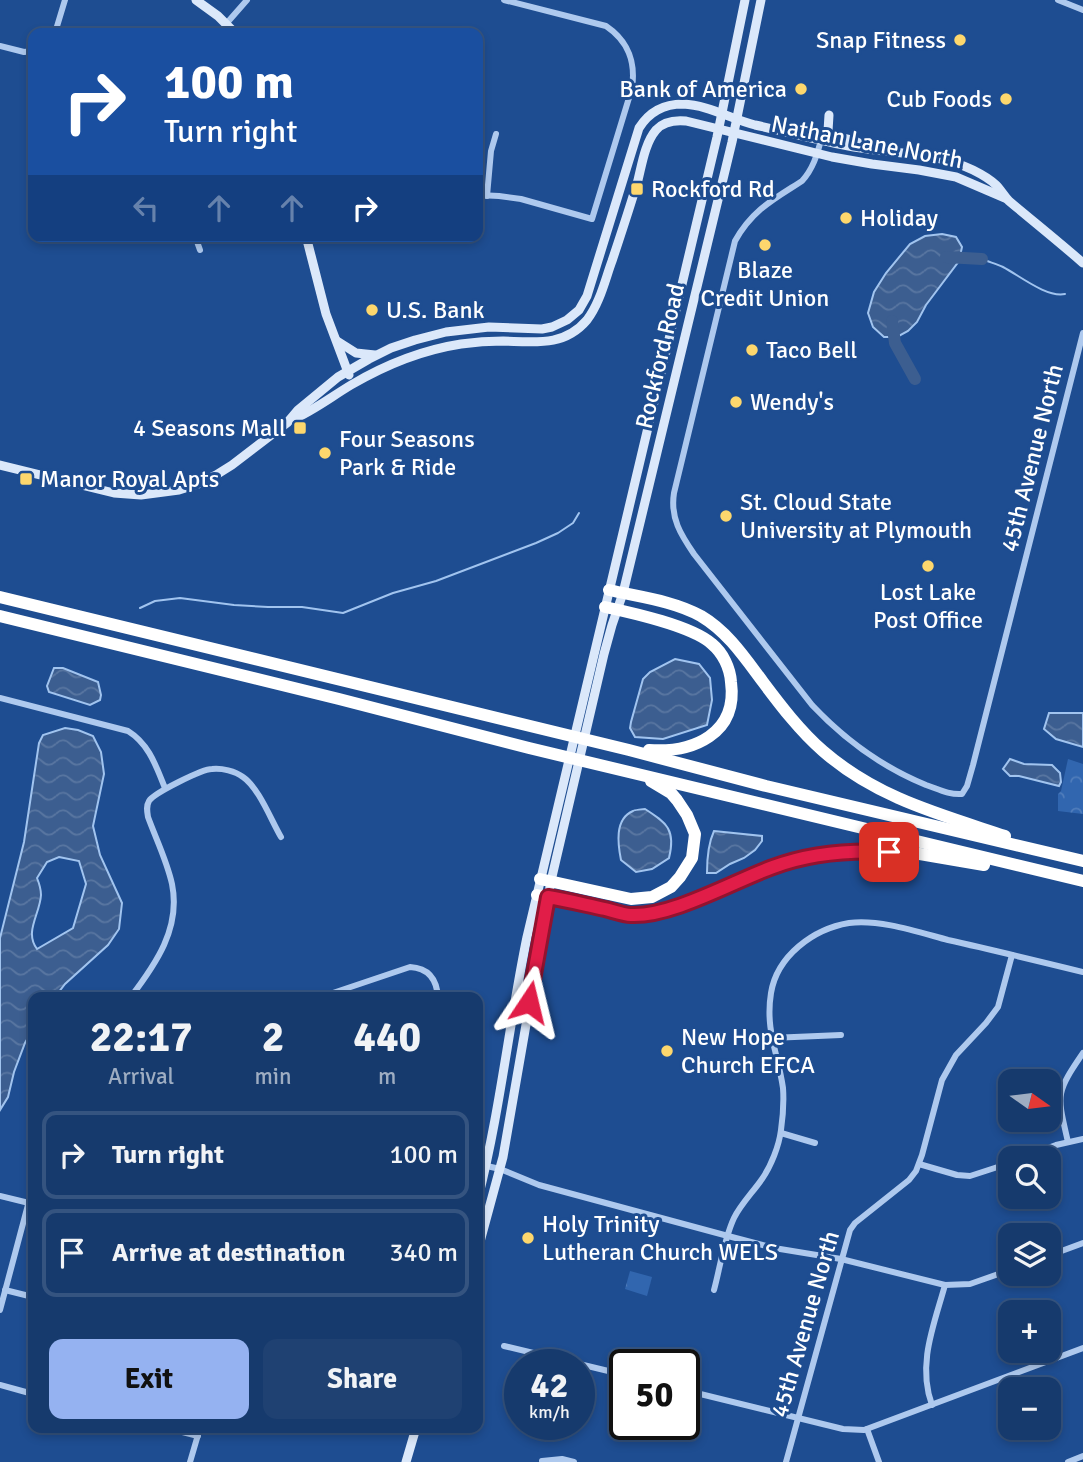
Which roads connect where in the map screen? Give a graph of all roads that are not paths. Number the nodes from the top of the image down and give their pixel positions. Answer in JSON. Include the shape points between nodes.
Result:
{"nodes":[{"id":1,"x":65,"y":0,"type":"edge"},
{"id":2,"x":196,"y":0,"type":"edge"},
{"id":3,"x":247,"y":0,"type":"edge"},
{"id":4,"x":504,"y":0,"type":"edge"},
{"id":5,"x":745,"y":0,"type":"edge"},
{"id":6,"x":761,"y":0,"type":"edge"},
{"id":7,"x":1058,"y":0,"type":"edge"},
{"id":8,"x":1083,"y":10,"type":"edge"},
{"id":9,"x":226,"y":23,"type":"junction"},
{"id":10,"x":57,"y":28,"type":"edge"},
{"id":11,"x":230,"y":28,"type":"edge"},
{"id":12,"x":0,"y":46,"type":"edge"},
{"id":13,"x":28,"y":52,"type":"edge"},
{"id":14,"x":722,"y":113,"type":"junction"},
{"id":15,"x":737,"y":120,"type":"junction"},
{"id":16,"x":719,"y":129,"type":"junction"},
{"id":17,"x":734,"y":133,"type":"junction"},
{"id":18,"x":496,"y":135,"type":"dead end"},
{"id":19,"x":808,"y":137,"type":"junction"},
{"id":20,"x":821,"y":140,"type":"junction"},
{"id":21,"x":873,"y":150,"type":"junction"},
{"id":22,"x":817,"y":154,"type":"junction"},
{"id":23,"x":483,"y":196,"type":"edge"},
{"id":24,"x":487,"y":196,"type":"junction"},
{"id":25,"x":1006,"y":198,"type":"junction"},
{"id":26,"x":197,"y":242,"type":"edge"},
{"id":27,"x":308,"y":242,"type":"edge"},
{"id":28,"x":200,"y":250,"type":"dead end"},
{"id":29,"x":1083,"y":263,"type":"edge"},
{"id":30,"x":1083,"y":333,"type":"edge"},
{"id":31,"x":335,"y":340,"type":"junction"},
{"id":32,"x":377,"y":355,"type":"junction"},
{"id":33,"x":347,"y":371,"type":"junction"},
{"id":34,"x":352,"y":384,"type":"junction"},
{"id":35,"x":287,"y":423,"type":"junction"},
{"id":36,"x":0,"y":465,"type":"edge"},
{"id":37,"x":609,"y":590,"type":"junction"},
{"id":38,"x":623,"y":593,"type":"junction"},
{"id":39,"x":0,"y":597,"type":"edge"},
{"id":40,"x":612,"y":608,"type":"junction"},
{"id":41,"x":0,"y":616,"type":"edge"},
{"id":42,"x":0,"y":698,"type":"edge"},
{"id":43,"x":584,"y":718,"type":"junction"},
{"id":44,"x":629,"y":750,"type":"junction"},
{"id":45,"x":642,"y":775,"type":"junction"},
{"id":46,"x":165,"y":788,"type":"junction"},
{"id":47,"x":281,"y":837,"type":"dead end"},
{"id":48,"x":1079,"y":860,"type":"edge"},
{"id":49,"x":1047,"y":873,"type":"junction"},
{"id":50,"x":545,"y":880,"type":"junction"},
{"id":51,"x":1083,"y":881,"type":"edge"},
{"id":52,"x":542,"y":896,"type":"junction"},
{"id":53,"x":1012,"y":955,"type":"junction"},
{"id":54,"x":1083,"y":972,"type":"edge"},
{"id":55,"x":134,"y":992,"type":"edge"},
{"id":56,"x":336,"y":992,"type":"edge"},
{"id":57,"x":437,"y":992,"type":"edge"},
{"id":58,"x":841,"y":1035,"type":"dead end"},
{"id":59,"x":771,"y":1038,"type":"junction"},
{"id":60,"x":1083,"y":1053,"type":"edge"},
{"id":61,"x":781,"y":1133,"type":"junction"},
{"id":62,"x":1083,"y":1139,"type":"edge"},
{"id":63,"x":1068,"y":1142,"type":"junction"},
{"id":64,"x":815,"y":1143,"type":"dead end"},
{"id":65,"x":1056,"y":1146,"type":"edge"},
{"id":66,"x":483,"y":1162,"type":"edge"},
{"id":67,"x":919,"y":1164,"type":"junction"},
{"id":68,"x":483,"y":1165,"type":"edge"},
{"id":69,"x":998,"y":1167,"type":"edge"},
{"id":70,"x":500,"y":1169,"type":"junction"},
{"id":71,"x":0,"y":1196,"type":"edge"},
{"id":72,"x":28,"y":1202,"type":"edge"},
{"id":73,"x":28,"y":1213,"type":"edge"},
{"id":74,"x":483,"y":1231,"type":"edge"},
{"id":75,"x":728,"y":1236,"type":"junction"},
{"id":76,"x":1083,"y":1243,"type":"edge"},
{"id":77,"x":1061,"y":1251,"type":"edge"},
{"id":78,"x":841,"y":1259,"type":"junction"},
{"id":79,"x":998,"y":1274,"type":"edge"},
{"id":80,"x":946,"y":1285,"type":"junction"},
{"id":81,"x":5,"y":1290,"type":"junction"},
{"id":82,"x":714,"y":1290,"type":"dead end"},
{"id":83,"x":28,"y":1296,"type":"edge"},
{"id":84,"x":0,"y":1311,"type":"edge"},
{"id":85,"x":504,"y":1346,"type":"dead end"},
{"id":86,"x":1083,"y":1348,"type":"edge"},
{"id":87,"x":609,"y":1371,"type":"edge"},
{"id":88,"x":0,"y":1385,"type":"edge"},
{"id":89,"x":28,"y":1393,"type":"edge"},
{"id":90,"x":700,"y":1394,"type":"edge"},
{"id":91,"x":932,"y":1405,"type":"junction"},
{"id":92,"x":798,"y":1417,"type":"junction"},
{"id":93,"x":867,"y":1429,"type":"junction"},
{"id":94,"x":186,"y":1433,"type":"edge"},
{"id":95,"x":199,"y":1433,"type":"edge"},
{"id":96,"x":415,"y":1433,"type":"edge"},
{"id":97,"x":198,"y":1436,"type":"junction"},
{"id":98,"x":1083,"y":1456,"type":"edge"},
{"id":99,"x":542,"y":1461,"type":"edge"},
{"id":100,"x":190,"y":1462,"type":"edge"},
{"id":101,"x":406,"y":1462,"type":"edge"},
{"id":102,"x":575,"y":1462,"type":"edge"},
{"id":103,"x":786,"y":1462,"type":"edge"},
{"id":104,"x":880,"y":1462,"type":"edge"},
{"id":105,"x":1068,"y":1462,"type":"edge"}],
"edges":[{"from":1,"to":10,"type":"street"},
{"from":2,"to":9,"type":"street"},
{"from":3,"to":9,"type":"street"},
{"from":4,"to":24,"type":"street","via":[[606,26],[629,52],[634,76],[592,219],[521,199]]},
{"from":5,"to":14,"type":"street","name":"Rockford Road"},
{"from":6,"to":15,"type":"street","name":"Rockford Road"},
{"from":7,"to":8,"type":"street"},
{"from":9,"to":11,"type":"street"},
{"from":12,"to":13,"type":"street"},
{"from":14,"to":15,"type":"street","name":"Nathan Lane North"},
{"from":14,"to":16,"type":"street","name":"Rockford Road"},
{"from":14,"to":32,"type":"street","name":"Nathan Lane North","via":[[685,104],[663,106],[644,121],[587,296],[567,320],[542,330],[489,327],[446,332]]},
{"from":15,"to":17,"type":"street","name":"Rockford Road"},
{"from":15,"to":19,"type":"street","name":"Nathan Lane North"},
{"from":16,"to":17,"type":"street","name":"Nathan Lane North"},
{"from":16,"to":34,"type":"street","name":"Nathan Lane North","via":[[678,121],[657,128],[645,152],[598,300],[588,319],[569,335],[541,343],[461,344],[408,358]]},
{"from":16,"to":37,"type":"street","name":"Rockford Road"},
{"from":17,"to":22,"type":"street","name":"Nathan Lane North"},
{"from":17,"to":38,"type":"street","name":"Rockford Road"},
{"from":18,"to":24,"type":"street"},
{"from":19,"to":20,"type":"street","name":"Nathan Lane North"},
{"from":19,"to":21,"type":"street","via":[[822,129],[829,115],[830,135]]},
{"from":20,"to":21,"type":"street","name":"Nathan Lane North"},
{"from":20,"to":22,"type":"street"},
{"from":21,"to":25,"type":"street","name":"Nathan Lane North","via":[[957,163],[996,184]]},
{"from":22,"to":25,"type":"street","name":"Nathan Lane North","via":[[957,177]]},
{"from":22,"to":30,"type":"street","name":"45th Avenue North","via":[[802,181],[761,208],[736,241],[674,493],[676,522],[694,554],[833,727],[903,775],[944,792],[962,793],[967,786]]},
{"from":23,"to":24,"type":"street"},
{"from":25,"to":29,"type":"street","name":"Nathan Lane North"},
{"from":26,"to":28,"type":"street"},
{"from":27,"to":31,"type":"street"},
{"from":31,"to":32,"type":"street","via":[[356,353]]},
{"from":31,"to":33,"type":"street"},
{"from":32,"to":33,"type":"street","name":"Nathan Lane North"},
{"from":33,"to":34,"type":"street"},
{"from":33,"to":35,"type":"street","name":"Nathan Lane North"},
{"from":34,"to":35,"type":"street"},
{"from":35,"to":36,"type":"street","via":[[216,475],[160,493],[114,493]]},
{"from":37,"to":38,"type":"highway"},
{"from":37,"to":40,"type":"street","name":"Rockford Road"},
{"from":38,"to":40,"type":"street","name":"Rockford Road"},
{"from":38,"to":48,"type":"highway","via":[[684,608],[724,632],[808,736],[876,788]]},
{"from":39,"to":44,"type":"highway"},
{"from":40,"to":43,"type":"street","name":"Rockford Road"},
{"from":40,"to":44,"type":"highway","via":[[693,632],[710,642],[731,677],[733,695],[718,730],[690,747]]},
{"from":41,"to":45,"type":"highway"},
{"from":42,"to":46,"type":"street","via":[[128,731],[149,751]]},
{"from":43,"to":50,"type":"street","via":[[565,775]]},
{"from":43,"to":50,"type":"street","via":[[575,778]]},
{"from":44,"to":48,"type":"highway"},
{"from":45,"to":49,"type":"highway"},
{"from":45,"to":50,"type":"highway","via":[[671,793],[693,827],[694,850],[680,877],[664,892],[637,900]]},
{"from":46,"to":47,"type":"street","via":[[209,769],[232,772],[251,785]]},
{"from":46,"to":55,"type":"street","via":[[148,803],[147,810],[172,887],[173,920],[163,951]]},
{"from":49,"to":51,"type":"highway"},
{"from":49,"to":52,"type":"highway","via":[[914,853],[857,850],[781,864],[661,912],[631,915]]},
{"from":50,"to":52,"type":"street"},
{"from":52,"to":66,"type":"street","via":[[522,961],[497,1113]]},
{"from":52,"to":70,"type":"street"},
{"from":53,"to":54,"type":"street"},
{"from":53,"to":59,"type":"street","via":[[893,926],[851,923],[823,930],[796,949],[777,974],[769,1005]]},
{"from":53,"to":67,"type":"street","name":"45th Avenue North","via":[[998,1007],[956,1055],[942,1080]]},
{"from":56,"to":57,"type":"street","via":[[418,967],[432,977]]},
{"from":58,"to":59,"type":"street"},
{"from":59,"to":61,"type":"street","via":[[783,1088]]},
{"from":60,"to":63,"type":"street","via":[[1060,1093]]},
{"from":61,"to":64,"type":"street"},
{"from":61,"to":75,"type":"street","via":[[770,1166],[734,1218]]},
{"from":62,"to":63,"type":"street"},
{"from":63,"to":65,"type":"street"},
{"from":67,"to":69,"type":"street","via":[[970,1176]]},
{"from":67,"to":78,"type":"street","name":"45th Avenue North","via":[[909,1180],[855,1223]]},
{"from":68,"to":70,"type":"street"},
{"from":70,"to":74,"type":"street"},
{"from":70,"to":75,"type":"street","via":[[539,1185]]},
{"from":71,"to":72,"type":"street"},
{"from":73,"to":81,"type":"street"},
{"from":75,"to":78,"type":"street"},
{"from":75,"to":82,"type":"street"},
{"from":76,"to":77,"type":"street"},
{"from":78,"to":80,"type":"street"},
{"from":78,"to":92,"type":"street","name":"45th Avenue North"},
{"from":79,"to":80,"type":"street","via":[[970,1284]]},
{"from":80,"to":91,"type":"street","via":[[927,1354],[926,1383]]},
{"from":81,"to":83,"type":"street"},
{"from":81,"to":84,"type":"street"},
{"from":85,"to":87,"type":"street"},
{"from":86,"to":91,"type":"street"},
{"from":88,"to":89,"type":"street"},
{"from":90,"to":92,"type":"street"},
{"from":91,"to":93,"type":"street"},
{"from":92,"to":93,"type":"street","via":[[843,1429]]},
{"from":92,"to":103,"type":"street","name":"45th Avenue North"},
{"from":93,"to":104,"type":"street"},
{"from":94,"to":97,"type":"street"},
{"from":95,"to":97,"type":"street"},
{"from":96,"to":101,"type":"street"},
{"from":97,"to":100,"type":"street"},
{"from":98,"to":105,"type":"street"},
{"from":99,"to":102,"type":"street"}]}
